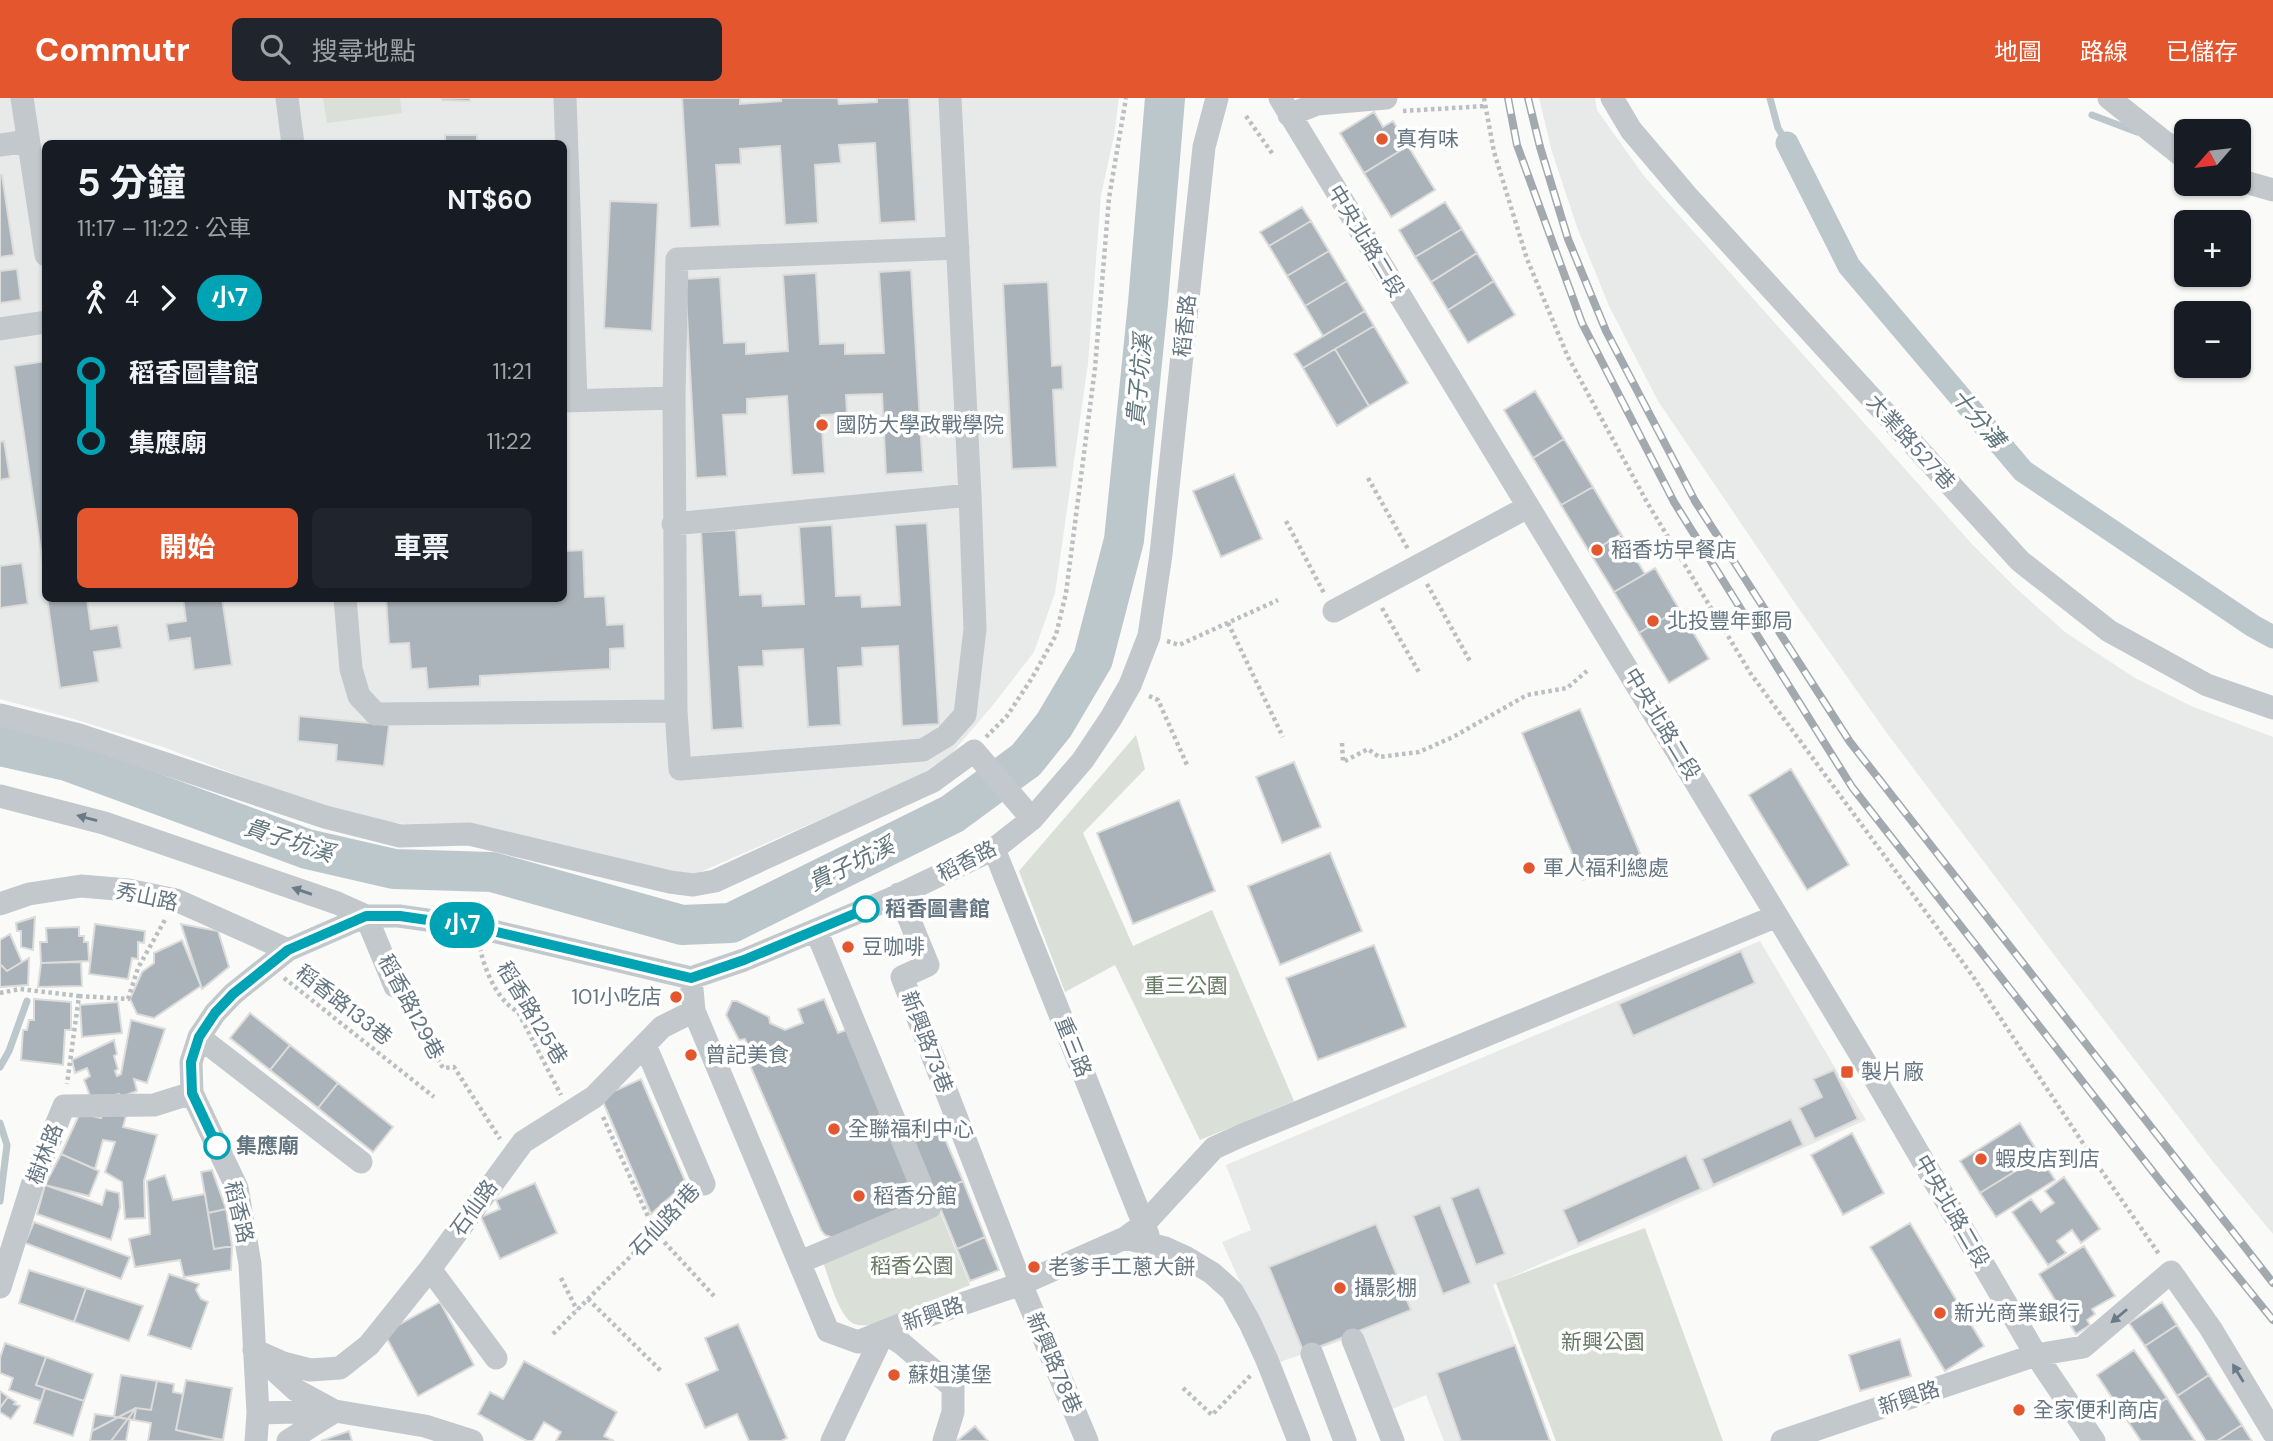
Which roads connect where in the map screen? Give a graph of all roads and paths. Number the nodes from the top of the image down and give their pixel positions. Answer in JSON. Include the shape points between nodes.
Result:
{"nodes":[{"id":1,"x":22,"y":98,"type":"edge"},
{"id":2,"x":287,"y":98,"type":"edge"},
{"id":3,"x":565,"y":98,"type":"edge"},
{"id":4,"x":950,"y":98,"type":"edge"},
{"id":5,"x":1126,"y":98,"type":"edge"},
{"id":6,"x":1217,"y":98,"type":"edge"},
{"id":7,"x":1386,"y":98,"type":"edge"},
{"id":8,"x":1484,"y":98,"type":"edge"},
{"id":9,"x":1612,"y":98,"type":"edge"},
{"id":10,"x":2109,"y":98,"type":"edge"},
{"id":11,"x":1284,"y":106,"type":"edge"},
{"id":12,"x":1246,"y":116,"type":"dead end"},
{"id":13,"x":292,"y":140,"type":"edge"},
{"id":14,"x":566,"y":140,"type":"edge"},
{"id":15,"x":28,"y":141,"type":"junction"},
{"id":16,"x":0,"y":145,"type":"edge"},
{"id":17,"x":2174,"y":149,"type":"edge"},
{"id":18,"x":1273,"y":156,"type":"dead end"},
{"id":19,"x":2251,"y":184,"type":"edge"},
{"id":20,"x":2273,"y":190,"type":"edge"},
{"id":21,"x":567,"y":219,"type":"edge"},
{"id":22,"x":42,"y":230,"type":"edge"},
{"id":23,"x":958,"y":248,"type":"junction"},
{"id":24,"x":42,"y":323,"type":"edge"},
{"id":25,"x":0,"y":329,"type":"edge"},
{"id":26,"x":674,"y":398,"type":"junction"},
{"id":27,"x":570,"y":401,"type":"edge"},
{"id":28,"x":970,"y":495,"type":"junction"},
{"id":29,"x":1528,"y":507,"type":"junction"},
{"id":30,"x":1286,"y":521,"type":"dead end"},
{"id":31,"x":673,"y":524,"type":"junction"},
{"id":32,"x":1371,"y":590,"type":"junction"},
{"id":33,"x":1278,"y":600,"type":"dead end"},
{"id":34,"x":345,"y":602,"type":"edge"},
{"id":35,"x":1334,"y":611,"type":"joint"},
{"id":36,"x":1228,"y":622,"type":"junction"},
{"id":37,"x":1149,"y":636,"type":"junction"},
{"id":38,"x":1587,"y":671,"type":"dead end"},
{"id":39,"x":1420,"y":674,"type":"dead end"},
{"id":40,"x":1130,"y":685,"type":"junction"},
{"id":41,"x":2273,"y":708,"type":"edge"},
{"id":42,"x":676,"y":711,"type":"junction"},
{"id":43,"x":0,"y":715,"type":"edge"},
{"id":44,"x":1283,"y":737,"type":"dead end"},
{"id":45,"x":1342,"y":743,"type":"dead end"},
{"id":46,"x":978,"y":756,"type":"junction"},
{"id":47,"x":1188,"y":767,"type":"dead end"},
{"id":48,"x":0,"y":796,"type":"edge"},
{"id":49,"x":1032,"y":820,"type":"junction"},
{"id":50,"x":994,"y":849,"type":"junction"},
{"id":51,"x":899,"y":894,"type":"junction"},
{"id":52,"x":176,"y":900,"type":"junction"},
{"id":53,"x":0,"y":904,"type":"edge"},
{"id":54,"x":366,"y":916,"type":"junction"},
{"id":55,"x":1777,"y":916,"type":"junction"},
{"id":56,"x":476,"y":927,"type":"junction"},
{"id":57,"x":816,"y":930,"type":"junction"},
{"id":58,"x":288,"y":950,"type":"junction"},
{"id":59,"x":267,"y":965,"type":"junction"},
{"id":60,"x":691,"y":978,"type":"junction"},
{"id":61,"x":395,"y":986,"type":"joint"},
{"id":62,"x":0,"y":993,"type":"edge"},
{"id":63,"x":79,"y":996,"type":"junction"},
{"id":64,"x":694,"y":1011,"type":"junction"},
{"id":65,"x":199,"y":1037,"type":"junction"},
{"id":66,"x":645,"y":1045,"type":"junction"},
{"id":67,"x":192,"y":1093,"type":"junction"},
{"id":68,"x":434,"y":1097,"type":"dead end"},
{"id":69,"x":594,"y":1097,"type":"junction"},
{"id":70,"x":64,"y":1106,"type":"junction"},
{"id":71,"x":571,"y":1112,"type":"junction"},
{"id":72,"x":512,"y":1157,"type":"junction"},
{"id":73,"x":361,"y":1162,"type":"dead end"},
{"id":74,"x":704,"y":1184,"type":"joint"},
{"id":75,"x":655,"y":1232,"type":"junction"},
{"id":76,"x":1140,"y":1236,"type":"junction"},
{"id":77,"x":800,"y":1262,"type":"junction"},
{"id":78,"x":430,"y":1269,"type":"junction"},
{"id":79,"x":2171,"y":1272,"type":"junction"},
{"id":80,"x":561,"y":1278,"type":"dead end"},
{"id":81,"x":1021,"y":1284,"type":"junction"},
{"id":82,"x":0,"y":1287,"type":"edge"},
{"id":83,"x":714,"y":1296,"type":"dead end"},
{"id":84,"x":588,"y":1299,"type":"junction"},
{"id":85,"x":577,"y":1310,"type":"junction"},
{"id":86,"x":884,"y":1332,"type":"junction"},
{"id":87,"x":553,"y":1334,"type":"dead end"},
{"id":88,"x":1353,"y":1340,"type":"dead end"},
{"id":89,"x":254,"y":1350,"type":"junction"},
{"id":90,"x":1312,"y":1354,"type":"dead end"},
{"id":91,"x":2036,"y":1355,"type":"junction"},
{"id":92,"x":496,"y":1358,"type":"dead end"},
{"id":93,"x":1267,"y":1360,"type":"junction"},
{"id":94,"x":661,"y":1371,"type":"dead end"},
{"id":95,"x":1183,"y":1388,"type":"dead end"},
{"id":96,"x":335,"y":1411,"type":"junction"},
{"id":97,"x":258,"y":1413,"type":"junction"},
{"id":98,"x":2273,"y":1432,"type":"edge"},
{"id":99,"x":256,"y":1441,"type":"edge"},
{"id":100,"x":288,"y":1441,"type":"edge"},
{"id":101,"x":472,"y":1441,"type":"edge"},
{"id":102,"x":832,"y":1441,"type":"edge"},
{"id":103,"x":944,"y":1441,"type":"edge"},
{"id":104,"x":1087,"y":1441,"type":"edge"},
{"id":105,"x":1299,"y":1441,"type":"edge"},
{"id":106,"x":1345,"y":1441,"type":"edge"},
{"id":107,"x":1393,"y":1441,"type":"edge"},
{"id":108,"x":1782,"y":1441,"type":"edge"},
{"id":109,"x":2094,"y":1441,"type":"edge"}],
"edges":[{"from":1,"to":15,"type":"street"},
{"from":2,"to":13,"type":"street"},
{"from":3,"to":14,"type":"street"},
{"from":4,"to":23,"type":"street"},
{"from":5,"to":46,"type":"path","via":[[1110,198],[1095,369],[1066,593],[1056,635]]},
{"from":6,"to":37,"type":"street","name":"稻香路","via":[[1204,147]]},
{"from":7,"to":11,"type":"street"},
{"from":8,"to":79,"type":"path","via":[[1494,152],[1527,259],[1568,357],[1647,505],[1751,674],[1972,975]]},
{"from":9,"to":41,"type":"street","name":"大業路527巷","via":[[1631,130],[1687,196],[2020,561],[2109,631],[2207,685]]},
{"from":10,"to":17,"type":"street"},
{"from":11,"to":29,"type":"street","name":"中央北路二段"},
{"from":12,"to":18,"type":"path"},
{"from":15,"to":16,"type":"street"},
{"from":15,"to":22,"type":"street"},
{"from":19,"to":20,"type":"street"},
{"from":21,"to":27,"type":"street"},
{"from":23,"to":26,"type":"street","via":[[677,259]]},
{"from":23,"to":28,"type":"street"},
{"from":24,"to":25,"type":"street"},
{"from":26,"to":27,"type":"street"},
{"from":26,"to":31,"type":"street"},
{"from":28,"to":31,"type":"street"},
{"from":28,"to":42,"type":"street","via":[[975,629],[965,715],[946,736],[923,750],[680,769]]},
{"from":29,"to":32,"type":"street"},
{"from":29,"to":55,"type":"street","name":"中央北路二段"},
{"from":30,"to":35,"type":"path"},
{"from":31,"to":42,"type":"street"},
{"from":32,"to":35,"type":"street"},
{"from":32,"to":39,"type":"path"},
{"from":33,"to":36,"type":"path"},
{"from":34,"to":42,"type":"street","via":[[351,669],[359,696],[376,714]]},
{"from":36,"to":37,"type":"path","via":[[1179,645]]},
{"from":36,"to":44,"type":"path"},
{"from":37,"to":40,"type":"street","name":"稻香路"},
{"from":38,"to":45,"type":"path","via":[[1567,688],[1527,695],[1419,752],[1379,757],[1368,749],[1343,762]]},
{"from":40,"to":47,"type":"path","via":[[1158,700]]},
{"from":40,"to":49,"type":"street","name":"稻香路","via":[[1083,760]]},
{"from":43,"to":46,"type":"street","via":[[79,735],[325,817],[387,833],[470,834],[693,885],[715,881]]},
{"from":46,"to":49,"type":"street"},
{"from":54,"to":48,"type":"street","one_way":true,"via":[[104,823]]},
{"from":49,"to":50,"type":"street","name":"稻香路"},
{"from":50,"to":51,"type":"street","name":"稻香路"},
{"from":50,"to":76,"type":"street","name":"重三路"},
{"from":51,"to":57,"type":"street","name":"稻香路"},
{"from":51,"to":81,"type":"street","name":"新興路73巷","via":[[928,965],[902,977]]},
{"from":52,"to":53,"type":"street","name":"秀山路","via":[[81,886]]},
{"from":52,"to":58,"type":"street","name":"秀山路"},
{"from":52,"to":63,"type":"path","via":[[138,968],[128,999]]},
{"from":54,"to":56,"type":"street","name":"稻香路"},
{"from":54,"to":58,"type":"street","name":"稻香路"},
{"from":54,"to":61,"type":"street","name":"稻香路129巷"},
{"from":55,"to":76,"type":"street","via":[[1214,1148]]},
{"from":55,"to":91,"type":"street","name":"中央北路二段"},
{"from":56,"to":60,"type":"street","name":"稻香路"},
{"from":56,"to":71,"type":"path","name":"稻香路125巷","via":[[484,964],[506,1005],[518,1012]]},
{"from":57,"to":60,"type":"street","name":"稻香路"},
{"from":57,"to":77,"type":"street","via":[[930,1207]]},
{"from":58,"to":59,"type":"street","name":"稻香路"},
{"from":59,"to":65,"type":"street","name":"稻香路","via":[[215,1013]]},
{"from":59,"to":68,"type":"path","name":"稻香路133巷"},
{"from":60,"to":64,"type":"street","name":"新興路"},
{"from":61,"to":72,"type":"path","name":"稻香路129巷","via":[[443,1068],[454,1067]]},
{"from":62,"to":63,"type":"path","via":[[20,989]]},
{"from":63,"to":70,"type":"path"},
{"from":64,"to":66,"type":"street","name":"石仙路","via":[[662,1027]]},
{"from":64,"to":77,"type":"street","name":"新興路"},
{"from":65,"to":67,"type":"street","name":"稻香路","via":[[191,1062]]},
{"from":65,"to":73,"type":"street"},
{"from":66,"to":69,"type":"street","name":"石仙路"},
{"from":66,"to":74,"type":"street","name":"石仙路1巷"},
{"from":67,"to":70,"type":"street","name":"樹林路","via":[[154,1105]]},
{"from":67,"to":89,"type":"street","name":"稻香路","via":[[237,1188],[250,1264]]},
{"from":69,"to":71,"type":"street","name":"石仙路"},
{"from":69,"to":75,"type":"path"},
{"from":70,"to":82,"type":"street","name":"樹林路","via":[[35,1176]]},
{"from":71,"to":72,"type":"street","name":"石仙路","via":[[523,1142]]},
{"from":72,"to":78,"type":"street","name":"石仙路"},
{"from":74,"to":75,"type":"path","name":"石仙路1巷"},
{"from":75,"to":83,"type":"path"},
{"from":75,"to":84,"type":"path","name":"石仙路1巷"},
{"from":76,"to":81,"type":"street","name":"新興路"},
{"from":76,"to":93,"type":"street","via":[[1187,1258],[1232,1291]]},
{"from":77,"to":86,"type":"street","name":"新興路","via":[[828,1331],[858,1342]]},
{"from":78,"to":89,"type":"street","name":"石仙路","via":[[369,1345],[340,1368],[310,1370]]},
{"from":78,"to":92,"type":"street"},
{"from":79,"to":91,"type":"street","name":"新興路","one_way":true,"via":[[2083,1347]]},
{"from":98,"to":79,"type":"street","one_way":true},
{"from":80,"to":85,"type":"path"},
{"from":81,"to":86,"type":"street","name":"新興路"},
{"from":81,"to":104,"type":"street","name":"新興路78巷"},
{"from":84,"to":85,"type":"path","name":"石仙路1巷"},
{"from":84,"to":94,"type":"path"},
{"from":85,"to":87,"type":"path","name":"石仙路1巷"},
{"from":86,"to":102,"type":"street"},
{"from":86,"to":103,"type":"street","via":[[953,1387],[953,1412]]},
{"from":88,"to":107,"type":"street"},
{"from":89,"to":96,"type":"street","via":[[296,1390]]},
{"from":89,"to":97,"type":"street","name":"稻香路"},
{"from":90,"to":106,"type":"street"},
{"from":91,"to":108,"type":"street","name":"新興路"},
{"from":91,"to":109,"type":"street","name":"中央北路二段"},
{"from":93,"to":95,"type":"path","via":[[1212,1415]]},
{"from":93,"to":105,"type":"street"},
{"from":96,"to":97,"type":"street"},
{"from":96,"to":100,"type":"street"},
{"from":96,"to":101,"type":"street","via":[[425,1426]]},
{"from":97,"to":99,"type":"street","name":"稻香路"}]}
